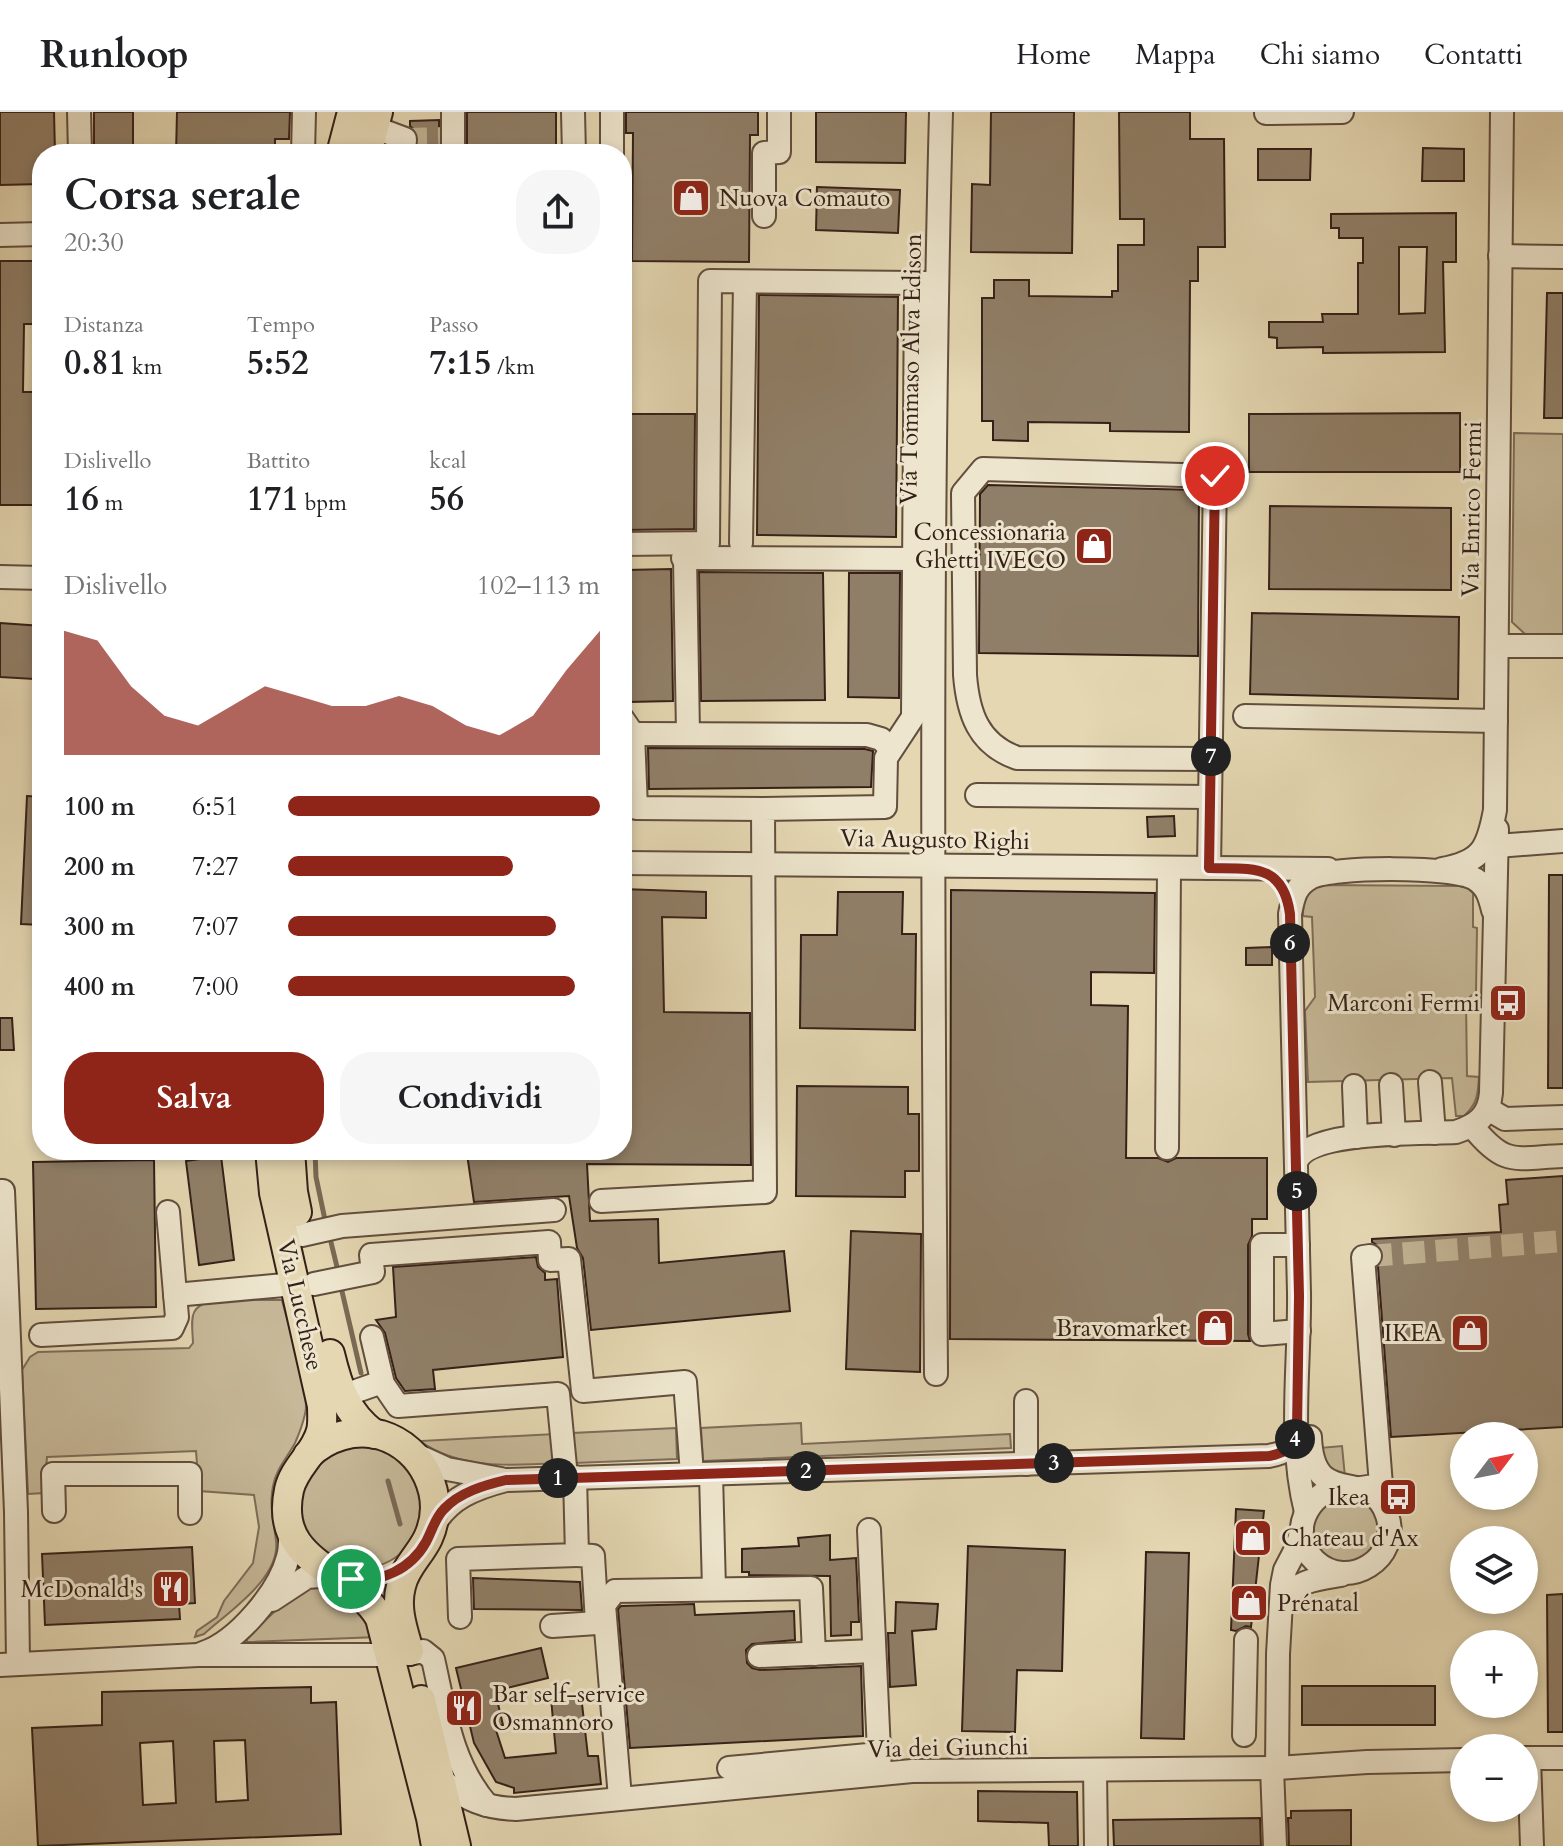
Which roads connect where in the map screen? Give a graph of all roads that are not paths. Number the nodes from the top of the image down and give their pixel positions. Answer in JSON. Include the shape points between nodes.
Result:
{"nodes":[{"id":1,"x":79,"y":112,"type":"edge"},
{"id":2,"x":304,"y":112,"type":"edge"},
{"id":3,"x":338,"y":112,"type":"edge"},
{"id":4,"x":453,"y":112,"type":"edge"},
{"id":5,"x":573,"y":112,"type":"edge"},
{"id":6,"x":612,"y":112,"type":"edge"},
{"id":7,"x":779,"y":112,"type":"edge"},
{"id":8,"x":941,"y":112,"type":"edge"},
{"id":9,"x":1342,"y":112,"type":"edge"},
{"id":10,"x":1502,"y":112,"type":"edge"},
{"id":11,"x":1266,"y":113,"type":"edge"},
{"id":12,"x":367,"y":126,"type":"edge"},
{"id":13,"x":80,"y":144,"type":"edge"},
{"id":14,"x":303,"y":144,"type":"edge"},
{"id":15,"x":339,"y":144,"type":"edge"},
{"id":16,"x":349,"y":144,"type":"edge"},
{"id":17,"x":405,"y":144,"type":"tunnel mouth"},
{"id":18,"x":453,"y":144,"type":"edge"},
{"id":19,"x":574,"y":144,"type":"edge"},
{"id":20,"x":612,"y":144,"type":"edge"},
{"id":21,"x":764,"y":216,"type":"dead end"},
{"id":22,"x":32,"y":234,"type":"edge"},
{"id":23,"x":0,"y":235,"type":"edge"},
{"id":24,"x":1500,"y":256,"type":"junction"},
{"id":25,"x":1563,"y":257,"type":"edge"},
{"id":26,"x":745,"y":282,"type":"junction"},
{"id":27,"x":927,"y":283,"type":"junction"},
{"id":28,"x":708,"y":543,"type":"junction"},
{"id":29,"x":741,"y":543,"type":"junction"},
{"id":30,"x":632,"y":544,"type":"edge"},
{"id":31,"x":914,"y":552,"type":"junction"},
{"id":32,"x":632,"y":558,"type":"edge"},
{"id":33,"x":685,"y":558,"type":"junction"},
{"id":34,"x":0,"y":577,"type":"edge"},
{"id":35,"x":32,"y":578,"type":"edge"},
{"id":36,"x":1497,"y":646,"type":"junction"},
{"id":37,"x":1563,"y":646,"type":"edge"},
{"id":38,"x":1245,"y":716,"type":"dead end"},
{"id":39,"x":1496,"y":721,"type":"junction"},
{"id":40,"x":632,"y":727,"type":"edge"},
{"id":41,"x":688,"y":734,"type":"junction"},
{"id":42,"x":891,"y":749,"type":"junction"},
{"id":43,"x":1211,"y":759,"type":"junction"},
{"id":44,"x":632,"y":767,"type":"edge"},
{"id":45,"x":977,"y":795,"type":"dead end"},
{"id":46,"x":1210,"y":797,"type":"junction"},
{"id":47,"x":763,"y":809,"type":"junction"},
{"id":48,"x":1495,"y":810,"type":"junction"},
{"id":49,"x":1563,"y":841,"type":"edge"},
{"id":50,"x":1497,"y":846,"type":"junction"},
{"id":51,"x":632,"y":863,"type":"edge"},
{"id":52,"x":763,"y":864,"type":"junction"},
{"id":53,"x":933,"y":866,"type":"junction"},
{"id":54,"x":1169,"y":868,"type":"junction"},
{"id":55,"x":1209,"y":868,"type":"junction"},
{"id":56,"x":1248,"y":869,"type":"junction"},
{"id":57,"x":1337,"y":870,"type":"junction"},
{"id":58,"x":1434,"y":871,"type":"junction"},
{"id":59,"x":1493,"y":910,"type":"junction"},
{"id":60,"x":1290,"y":914,"type":"junction"},
{"id":61,"x":1430,"y":1082,"type":"dead end"},
{"id":62,"x":1391,"y":1085,"type":"dead end"},
{"id":63,"x":1354,"y":1086,"type":"dead end"},
{"id":64,"x":1294,"y":1101,"type":"junction"},
{"id":65,"x":1488,"y":1109,"type":"junction"},
{"id":66,"x":1563,"y":1117,"type":"edge"},
{"id":67,"x":1472,"y":1126,"type":"junction"},
{"id":68,"x":1434,"y":1133,"type":"junction"},
{"id":69,"x":1394,"y":1135,"type":"junction"},
{"id":70,"x":1347,"y":1138,"type":"junction"},
{"id":71,"x":1167,"y":1148,"type":"dead end"},
{"id":72,"x":1563,"y":1156,"type":"edge"},
{"id":73,"x":271,"y":1160,"type":"edge"},
{"id":74,"x":291,"y":1160,"type":"edge"},
{"id":75,"x":1296,"y":1162,"type":"junction"},
{"id":76,"x":0,"y":1191,"type":"edge"},
{"id":77,"x":601,"y":1201,"type":"dead end"},
{"id":78,"x":554,"y":1210,"type":"dead end"},
{"id":79,"x":168,"y":1212,"type":"dead end"},
{"id":80,"x":316,"y":1232,"type":"junction"},
{"id":81,"x":1298,"y":1245,"type":"junction"},
{"id":82,"x":1370,"y":1256,"type":"dead end"},
{"id":83,"x":319,"y":1282,"type":"junction"},
{"id":84,"x":175,"y":1295,"type":"junction"},
{"id":85,"x":1299,"y":1296,"type":"junction"},
{"id":86,"x":1299,"y":1331,"type":"junction"},
{"id":87,"x":41,"y":1335,"type":"dead end"},
{"id":88,"x":372,"y":1337,"type":"dead end"},
{"id":89,"x":936,"y":1374,"type":"dead end"},
{"id":90,"x":382,"y":1382,"type":"junction"},
{"id":91,"x":342,"y":1396,"type":"junction"},
{"id":92,"x":1026,"y":1401,"type":"dead end"},
{"id":93,"x":1297,"y":1430,"type":"junction"},
{"id":94,"x":374,"y":1434,"type":"junction"},
{"id":95,"x":412,"y":1453,"type":"junction"},
{"id":96,"x":307,"y":1456,"type":"junction"},
{"id":97,"x":1269,"y":1456,"type":"junction"},
{"id":98,"x":1026,"y":1464,"type":"junction"},
{"id":99,"x":701,"y":1474,"type":"junction"},
{"id":100,"x":570,"y":1477,"type":"junction"},
{"id":101,"x":506,"y":1480,"type":"junction"},
{"id":102,"x":1351,"y":1487,"type":"junction"},
{"id":103,"x":1303,"y":1510,"type":"junction"},
{"id":104,"x":54,"y":1511,"type":"dead end"},
{"id":105,"x":190,"y":1513,"type":"dead end"},
{"id":106,"x":290,"y":1526,"type":"junction"},
{"id":107,"x":432,"y":1528,"type":"junction"},
{"id":108,"x":869,"y":1530,"type":"dead end"},
{"id":109,"x":577,"y":1555,"type":"junction"},
{"id":110,"x":415,"y":1556,"type":"junction"},
{"id":111,"x":1352,"y":1573,"type":"junction"},
{"id":112,"x":334,"y":1575,"type":"junction"},
{"id":113,"x":714,"y":1589,"type":"junction"},
{"id":114,"x":1283,"y":1601,"type":"junction"},
{"id":115,"x":255,"y":1613,"type":"junction"},
{"id":116,"x":460,"y":1617,"type":"dead end"},
{"id":117,"x":552,"y":1626,"type":"dead end"},
{"id":118,"x":1246,"y":1640,"type":"dead end"},
{"id":119,"x":874,"y":1651,"type":"junction"},
{"id":120,"x":400,"y":1654,"type":"junction"},
{"id":121,"x":814,"y":1654,"type":"junction"},
{"id":122,"x":198,"y":1655,"type":"junction"},
{"id":123,"x":759,"y":1656,"type":"dead end"},
{"id":124,"x":9,"y":1663,"type":"edge"},
{"id":125,"x":1246,"y":1674,"type":"junction"},
{"id":126,"x":1278,"y":1674,"type":"junction"},
{"id":127,"x":1244,"y":1735,"type":"dead end"},
{"id":128,"x":1538,"y":1758,"type":"edge"},
{"id":129,"x":1563,"y":1758,"type":"edge"},
{"id":130,"x":1450,"y":1760,"type":"edge"},
{"id":131,"x":880,"y":1764,"type":"junction"},
{"id":132,"x":729,"y":1768,"type":"dead end"},
{"id":133,"x":1275,"y":1768,"type":"junction"},
{"id":134,"x":1095,"y":1770,"type":"junction"},
{"id":135,"x":442,"y":1780,"type":"junction"},
{"id":136,"x":620,"y":1798,"type":"junction"},
{"id":137,"x":488,"y":1806,"type":"junction"},
{"id":138,"x":441,"y":1817,"type":"junction"},
{"id":139,"x":1530,"y":1822,"type":"edge"},
{"id":140,"x":436,"y":1846,"type":"edge"},
{"id":141,"x":456,"y":1846,"type":"edge"},
{"id":142,"x":1096,"y":1846,"type":"edge"},
{"id":143,"x":1275,"y":1846,"type":"edge"},
{"id":144,"x":1532,"y":1846,"type":"edge"}],
"edges":[{"from":1,"to":13,"type":"street"},
{"from":2,"to":14,"type":"street"},
{"from":3,"to":15,"type":"street"},
{"from":4,"to":18,"type":"street"},
{"from":5,"to":19,"type":"street"},
{"from":6,"to":20,"type":"street"},
{"from":7,"to":21,"type":"street","via":[[779,152],[764,153]]},
{"from":8,"to":27,"type":"street","name":"Via Tommaso Alva Edison"},
{"from":9,"to":11,"type":"street"},
{"from":10,"to":24,"type":"street","name":"Via Enrico Fermi"},
{"from":12,"to":16,"type":"main road"},
{"from":12,"to":17,"type":"street","via":[[405,139]]},
{"from":22,"to":23,"type":"street"},
{"from":24,"to":25,"type":"street"},
{"from":24,"to":36,"type":"street","name":"Via Enrico Fermi"},
{"from":26,"to":27,"type":"street"},
{"from":26,"to":28,"type":"street","via":[[710,281]]},
{"from":26,"to":29,"type":"street"},
{"from":27,"to":31,"type":"street"},
{"from":27,"to":53,"type":"street","name":"Via Tommaso Alva Edison"},
{"from":28,"to":29,"type":"street"},
{"from":28,"to":30,"type":"street"},
{"from":29,"to":31,"type":"street"},
{"from":31,"to":33,"type":"street"},
{"from":31,"to":42,"type":"street","via":[[913,717]]},
{"from":32,"to":33,"type":"street"},
{"from":33,"to":41,"type":"street"},
{"from":34,"to":35,"type":"street"},
{"from":36,"to":37,"type":"street"},
{"from":36,"to":39,"type":"street","name":"Via Enrico Fermi"},
{"from":38,"to":39,"type":"street"},
{"from":39,"to":48,"type":"street","name":"Via Enrico Fermi"},
{"from":40,"to":41,"type":"street"},
{"from":41,"to":42,"type":"street","via":[[867,735]]},
{"from":42,"to":47,"type":"street","via":[[886,758],[885,807]]},
{"from":43,"to":43,"type":"street","via":[[1215,476],[983,469],[963,493],[965,675],[978,731],[1017,758]]},
{"from":43,"to":46,"type":"street"},
{"from":44,"to":47,"type":"street","via":[[636,808]]},
{"from":45,"to":46,"type":"street"},
{"from":46,"to":55,"type":"street"},
{"from":47,"to":52,"type":"street"},
{"from":48,"to":50,"type":"street"},
{"from":48,"to":58,"type":"street","name":"Via Enrico Fermi","via":[[1482,852],[1461,865]]},
{"from":49,"to":50,"type":"street"},
{"from":50,"to":59,"type":"street"},
{"from":51,"to":52,"type":"street","name":"Via Augusto Righi"},
{"from":52,"to":53,"type":"street","name":"Via Augusto Righi"},
{"from":52,"to":77,"type":"street","via":[[765,1192]]},
{"from":53,"to":54,"type":"street","name":"Via Augusto Righi"},
{"from":53,"to":89,"type":"street","name":"Via Tommaso Alva Edison"},
{"from":54,"to":55,"type":"street","name":"Via Augusto Righi"},
{"from":54,"to":71,"type":"street"},
{"from":55,"to":56,"type":"street","name":"Via Augusto Righi"},
{"from":56,"to":57,"type":"street","name":"Via Augusto Righi"},
{"from":56,"to":60,"type":"street","name":"Via Augusto Righi","via":[[1280,883]]},
{"from":57,"to":58,"type":"street"},
{"from":57,"to":60,"type":"street","via":[[1302,883]]},
{"from":58,"to":59,"type":"street","via":[[1476,879],[1488,892]]},
{"from":59,"to":65,"type":"street"},
{"from":60,"to":64,"type":"street"},
{"from":61,"to":68,"type":"street"},
{"from":62,"to":69,"type":"street"},
{"from":63,"to":70,"type":"street"},
{"from":64,"to":70,"type":"street","via":[[1309,1129]]},
{"from":64,"to":75,"type":"street"},
{"from":65,"to":66,"type":"street","via":[[1505,1119]]},
{"from":65,"to":67,"type":"street"},
{"from":67,"to":68,"type":"street"},
{"from":67,"to":72,"type":"street","via":[[1501,1155]]},
{"from":68,"to":69,"type":"street"},
{"from":69,"to":70,"type":"street"},
{"from":70,"to":75,"type":"street","via":[[1306,1149]]},
{"from":73,"to":83,"type":"main road","name":"Via Lucchese","via":[[274,1193]]},
{"from":74,"to":80,"type":"main road","name":"Via Lucchese","via":[[293,1192]]},
{"from":75,"to":81,"type":"street"},
{"from":76,"to":124,"type":"street","via":[[16,1512]]},
{"from":78,"to":80,"type":"street"},
{"from":79,"to":84,"type":"street"},
{"from":80,"to":83,"type":"main road","name":"Via Lucchese"},
{"from":81,"to":85,"type":"street"},
{"from":81,"to":86,"type":"street","via":[[1262,1245],[1262,1334]]},
{"from":82,"to":102,"type":"street","via":[[1363,1257],[1381,1485]]},
{"from":83,"to":84,"type":"street"},
{"from":83,"to":91,"type":"main road","name":"Via Lucchese"},
{"from":83,"to":96,"type":"main road","name":"Via Lucchese","via":[[321,1430]]},
{"from":83,"to":99,"type":"street","via":[[373,1272],[371,1255],[549,1242],[550,1260],[569,1259],[583,1391],[685,1382]]},
{"from":84,"to":87,"type":"street","via":[[172,1328]]},
{"from":85,"to":86,"type":"street"},
{"from":85,"to":102,"type":"street","via":[[1312,1459],[1325,1480]]},
{"from":86,"to":93,"type":"street"},
{"from":88,"to":90,"type":"street"},
{"from":90,"to":91,"type":"street"},
{"from":90,"to":100,"type":"street","via":[[398,1406],[558,1394]]},
{"from":91,"to":94,"type":"main road","name":"Via Lucchese","via":[[351,1413]]},
{"from":92,"to":98,"type":"street"},
{"from":93,"to":97,"type":"street","via":[[1291,1447]]},
{"from":93,"to":103,"type":"street"},
{"from":94,"to":95,"type":"main road","name":"Via Lucchese"},
{"from":94,"to":96,"type":"main road","via":[[336,1437]]},
{"from":95,"to":101,"type":"street","via":[[447,1469]]},
{"from":95,"to":107,"type":"main road","via":[[433,1491]]},
{"from":96,"to":106,"type":"main road","name":"Via Lucchese","via":[[289,1490]]},
{"from":97,"to":98,"type":"street"},
{"from":97,"to":103,"type":"street","via":[[1288,1470]]},
{"from":98,"to":99,"type":"street"},
{"from":99,"to":100,"type":"street"},
{"from":99,"to":113,"type":"street"},
{"from":100,"to":101,"type":"street"},
{"from":100,"to":109,"type":"street"},
{"from":101,"to":107,"type":"street","via":[[454,1501]]},
{"from":102,"to":103,"type":"street","via":[[1321,1493]]},
{"from":102,"to":111,"type":"street","via":[[1373,1495],[1383,1506],[1390,1535],[1379,1559]]},
{"from":103,"to":111,"type":"street","via":[[1307,1551],[1335,1572]]},
{"from":103,"to":114,"type":"street","via":[[1299,1542],[1283,1578]]},
{"from":104,"to":105,"type":"street","via":[[53,1474],[190,1474]]},
{"from":106,"to":112,"type":"main road","via":[[304,1552]]},
{"from":106,"to":115,"type":"street","via":[[285,1566]]},
{"from":107,"to":110,"type":"main road"},
{"from":108,"to":119,"type":"street"},
{"from":109,"to":116,"type":"street","via":[[458,1559]]},
{"from":109,"to":117,"type":"street","via":[[593,1556],[597,1623]]},
{"from":110,"to":112,"type":"main road","via":[[378,1578]]},
{"from":110,"to":120,"type":"main road","via":[[399,1599]]},
{"from":111,"to":114,"type":"street","via":[[1311,1579]]},
{"from":112,"to":115,"type":"street","via":[[301,1580]]},
{"from":112,"to":120,"type":"main road","via":[[360,1591]]},
{"from":113,"to":121,"type":"street","via":[[811,1588]]},
{"from":113,"to":136,"type":"street","via":[[615,1591],[604,1605]]},
{"from":114,"to":126,"type":"street"},
{"from":115,"to":122,"type":"street","via":[[223,1644]]},
{"from":118,"to":125,"type":"street"},
{"from":119,"to":121,"type":"street"},
{"from":119,"to":131,"type":"street"},
{"from":120,"to":122,"type":"street"},
{"from":120,"to":135,"type":"main road"},
{"from":120,"to":137,"type":"street","via":[[423,1651],[433,1659],[457,1756],[467,1781]]},
{"from":120,"to":138,"type":"main road"},
{"from":121,"to":123,"type":"street"},
{"from":122,"to":124,"type":"street"},
{"from":125,"to":126,"type":"street"},
{"from":125,"to":127,"type":"street"},
{"from":126,"to":133,"type":"street"},
{"from":128,"to":129,"type":"street"},
{"from":130,"to":133,"type":"street","name":"Via dei Giunchi"},
{"from":131,"to":132,"type":"street"},
{"from":131,"to":134,"type":"street","name":"Via dei Giunchi"},
{"from":131,"to":136,"type":"street","name":"Via dei Giunchi"},
{"from":133,"to":134,"type":"street","name":"Via dei Giunchi"},
{"from":133,"to":143,"type":"street"},
{"from":134,"to":142,"type":"street"},
{"from":135,"to":137,"type":"street","name":"Via dei Giunchi","via":[[471,1801]]},
{"from":135,"to":138,"type":"main road"},
{"from":136,"to":137,"type":"street","name":"Via dei Giunchi","via":[[516,1809]]},
{"from":138,"to":140,"type":"main road"},
{"from":138,"to":141,"type":"main road"},
{"from":139,"to":144,"type":"street"}]}
